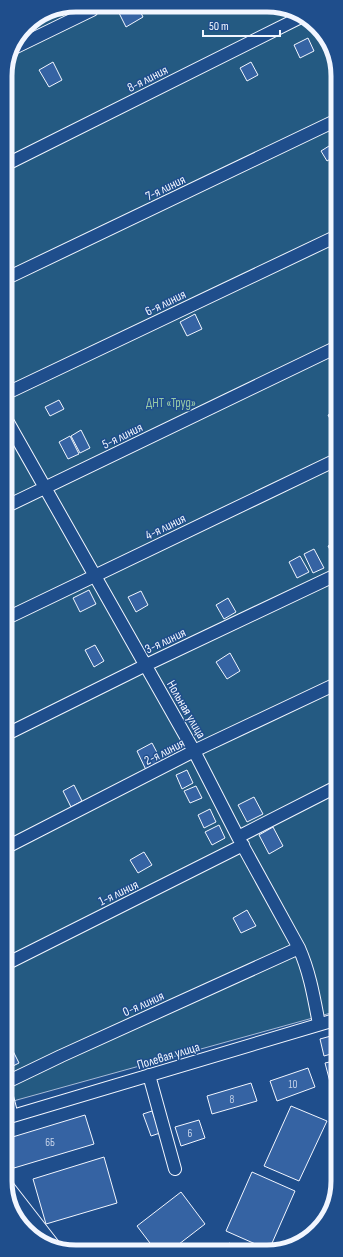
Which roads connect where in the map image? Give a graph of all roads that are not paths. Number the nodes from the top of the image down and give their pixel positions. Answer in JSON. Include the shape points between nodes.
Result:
{"nodes":[{"id":1,"x":88,"y":12,"type":"edge"},
{"id":2,"x":296,"y":19,"type":"edge"},
{"id":3,"x":21,"y":45,"type":"edge"},
{"id":4,"x":331,"y":123,"type":"edge"},
{"id":5,"x":12,"y":162,"type":"edge"},
{"id":6,"x":331,"y":239,"type":"edge"},
{"id":7,"x":12,"y":276,"type":"edge"},
{"id":8,"x":331,"y":351,"type":"edge"},
{"id":9,"x":12,"y":391,"type":"edge"},
{"id":10,"x":12,"y":429,"type":"edge"},
{"id":11,"x":331,"y":462,"type":"edge"},
{"id":12,"x":46,"y":487,"type":"junction"},
{"id":13,"x":12,"y":504,"type":"edge"},
{"id":14,"x":96,"y":574,"type":"junction"},
{"id":15,"x":331,"y":577,"type":"edge"},
{"id":16,"x":12,"y":616,"type":"edge"},
{"id":17,"x":146,"y":665,"type":"junction"},
{"id":18,"x":331,"y":686,"type":"edge"},
{"id":19,"x":12,"y":732,"type":"edge"},
{"id":20,"x":194,"y":751,"type":"junction"},
{"id":21,"x":331,"y":790,"type":"edge"},
{"id":22,"x":241,"y":841,"type":"junction"},
{"id":23,"x":12,"y":845,"type":"edge"},
{"id":24,"x":299,"y":948,"type":"junction"},
{"id":25,"x":12,"y":961,"type":"edge"},
{"id":26,"x":331,"y":1021,"type":"edge"},
{"id":27,"x":319,"y":1024,"type":"junction"},
{"id":28,"x":149,"y":1075,"type":"junction"},
{"id":29,"x":12,"y":1080,"type":"edge"},
{"id":30,"x":12,"y":1116,"type":"edge"},
{"id":31,"x":175,"y":1169,"type":"dead end"},
{"id":32,"x":14,"y":1194,"type":"edge"},
{"id":33,"x":48,"y":1239,"type":"edge"}],
"edges":[{"from":1,"to":3,"type":"street"},
{"from":2,"to":5,"type":"street","name":"8-я линия"},
{"from":4,"to":7,"type":"street","name":"7-я линия"},
{"from":6,"to":9,"type":"street","name":"6-я линия"},
{"from":8,"to":12,"type":"street","name":"5-я линия"},
{"from":10,"to":12,"type":"street","name":"Нольная улица"},
{"from":11,"to":14,"type":"street","name":"4-я линия"},
{"from":12,"to":13,"type":"street","name":"5-я линия"},
{"from":12,"to":14,"type":"street","name":"Нольная улица"},
{"from":14,"to":16,"type":"street","name":"4-я линия"},
{"from":14,"to":17,"type":"street","name":"Нольная улица"},
{"from":15,"to":17,"type":"street","name":"3-я линия"},
{"from":17,"to":19,"type":"street","name":"3-я линия"},
{"from":17,"to":20,"type":"street","name":"Нольная улица"},
{"from":18,"to":20,"type":"street","name":"2-я линия"},
{"from":20,"to":22,"type":"street","name":"Нольная улица"},
{"from":20,"to":23,"type":"street","name":"2-я линия"},
{"from":21,"to":22,"type":"street","name":"1-я линия"},
{"from":22,"to":24,"type":"street","name":"Нольная улица"},
{"from":22,"to":25,"type":"street","name":"1-я линия"},
{"from":24,"to":27,"type":"street","name":"Нольная улица","via":[[313,987]]},
{"from":24,"to":29,"type":"street","name":"0-я линия"},
{"from":26,"to":27,"type":"street","name":"Полевая улица"},
{"from":27,"to":28,"type":"street","name":"Полевая улица"},
{"from":28,"to":30,"type":"street","name":"Полевая улица"},
{"from":28,"to":31,"type":"street"},
{"from":32,"to":33,"type":"street"}]}
